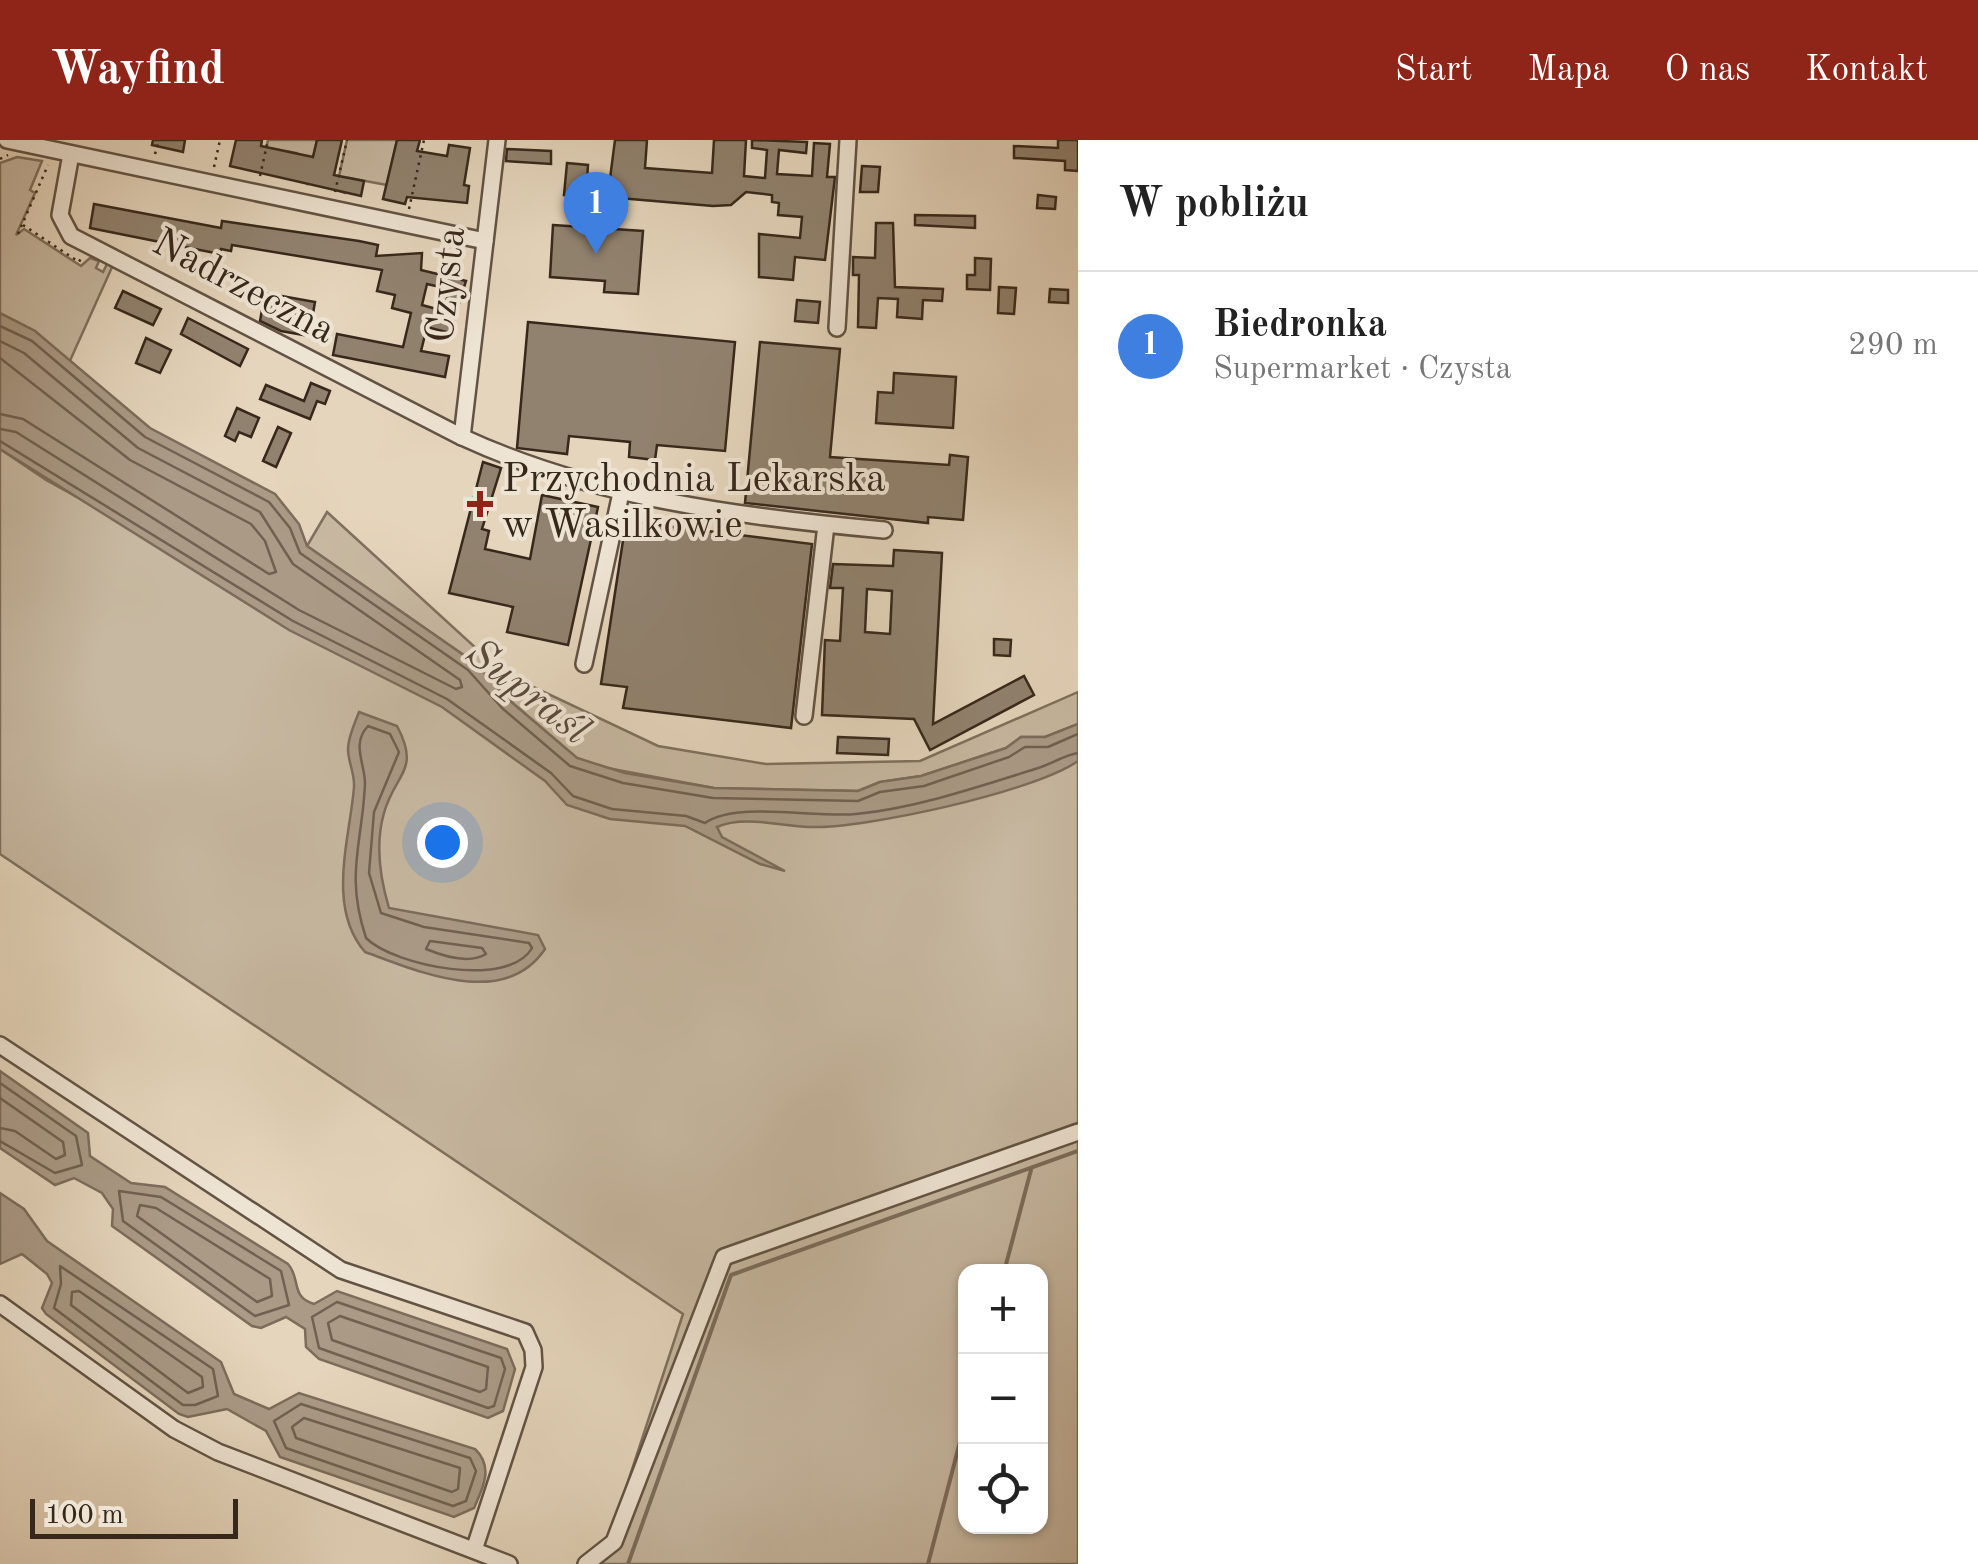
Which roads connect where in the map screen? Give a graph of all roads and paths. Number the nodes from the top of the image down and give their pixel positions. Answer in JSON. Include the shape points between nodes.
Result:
{"nodes":[{"id":1,"x":8,"y":140,"type":"edge"},
{"id":2,"x":159,"y":140,"type":"edge"},
{"id":3,"x":220,"y":140,"type":"edge"},
{"id":4,"x":268,"y":140,"type":"edge"},
{"id":5,"x":347,"y":140,"type":"edge"},
{"id":6,"x":424,"y":140,"type":"edge"},
{"id":7,"x":497,"y":140,"type":"edge"},
{"id":8,"x":848,"y":140,"type":"edge"},
{"id":9,"x":71,"y":154,"type":"junction"},
{"id":10,"x":156,"y":154,"type":"dead end"},
{"id":11,"x":50,"y":159,"type":"dead end"},
{"id":12,"x":214,"y":167,"type":"dead end"},
{"id":13,"x":259,"y":178,"type":"dead end"},
{"id":14,"x":335,"y":194,"type":"dead end"},
{"id":15,"x":409,"y":210,"type":"dead end"},
{"id":16,"x":23,"y":225,"type":"junction"},
{"id":17,"x":18,"y":234,"type":"dead end"},
{"id":18,"x":486,"y":241,"type":"junction"},
{"id":19,"x":87,"y":245,"type":"junction"},
{"id":20,"x":837,"y":328,"type":"dead end"},
{"id":21,"x":462,"y":438,"type":"junction"},
{"id":22,"x":621,"y":494,"type":"junction"},
{"id":23,"x":826,"y":525,"type":"junction"},
{"id":24,"x":884,"y":530,"type":"dead end"},
{"id":25,"x":584,"y":664,"type":"dead end"},
{"id":26,"x":804,"y":716,"type":"dead end"},
{"id":27,"x":0,"y":1045,"type":"edge"},
{"id":28,"x":1078,"y":1132,"type":"edge"},
{"id":29,"x":0,"y":1304,"type":"edge"},
{"id":30,"x":474,"y":1550,"type":"junction"},
{"id":31,"x":509,"y":1564,"type":"edge"},
{"id":32,"x":586,"y":1564,"type":"edge"}],
"edges":[{"from":1,"to":9,"type":"street"},
{"from":2,"to":10,"type":"path"},
{"from":3,"to":12,"type":"path"},
{"from":4,"to":13,"type":"path"},
{"from":5,"to":14,"type":"path"},
{"from":6,"to":15,"type":"path"},
{"from":7,"to":18,"type":"street","name":"Czysta"},
{"from":8,"to":20,"type":"street"},
{"from":9,"to":18,"type":"street"},
{"from":9,"to":19,"type":"street","name":"Nadrzeczna","via":[[60,216],[66,231]]},
{"from":11,"to":16,"type":"path"},
{"from":16,"to":17,"type":"path"},
{"from":16,"to":19,"type":"path","via":[[79,262]]},
{"from":18,"to":21,"type":"street","name":"Czysta"},
{"from":19,"to":21,"type":"street","name":"Nadrzeczna"},
{"from":21,"to":22,"type":"street","name":"Nadrzeczna"},
{"from":22,"to":23,"type":"street","name":"Nadrzeczna"},
{"from":22,"to":25,"type":"street"},
{"from":23,"to":24,"type":"street","name":"Nadrzeczna"},
{"from":23,"to":26,"type":"street"},
{"from":27,"to":30,"type":"street","via":[[341,1270],[525,1332],[534,1367]]},
{"from":28,"to":32,"type":"street","via":[[724,1257],[614,1542]]},
{"from":29,"to":30,"type":"street","via":[[174,1429],[218,1452]]},
{"from":30,"to":31,"type":"street"}]}
